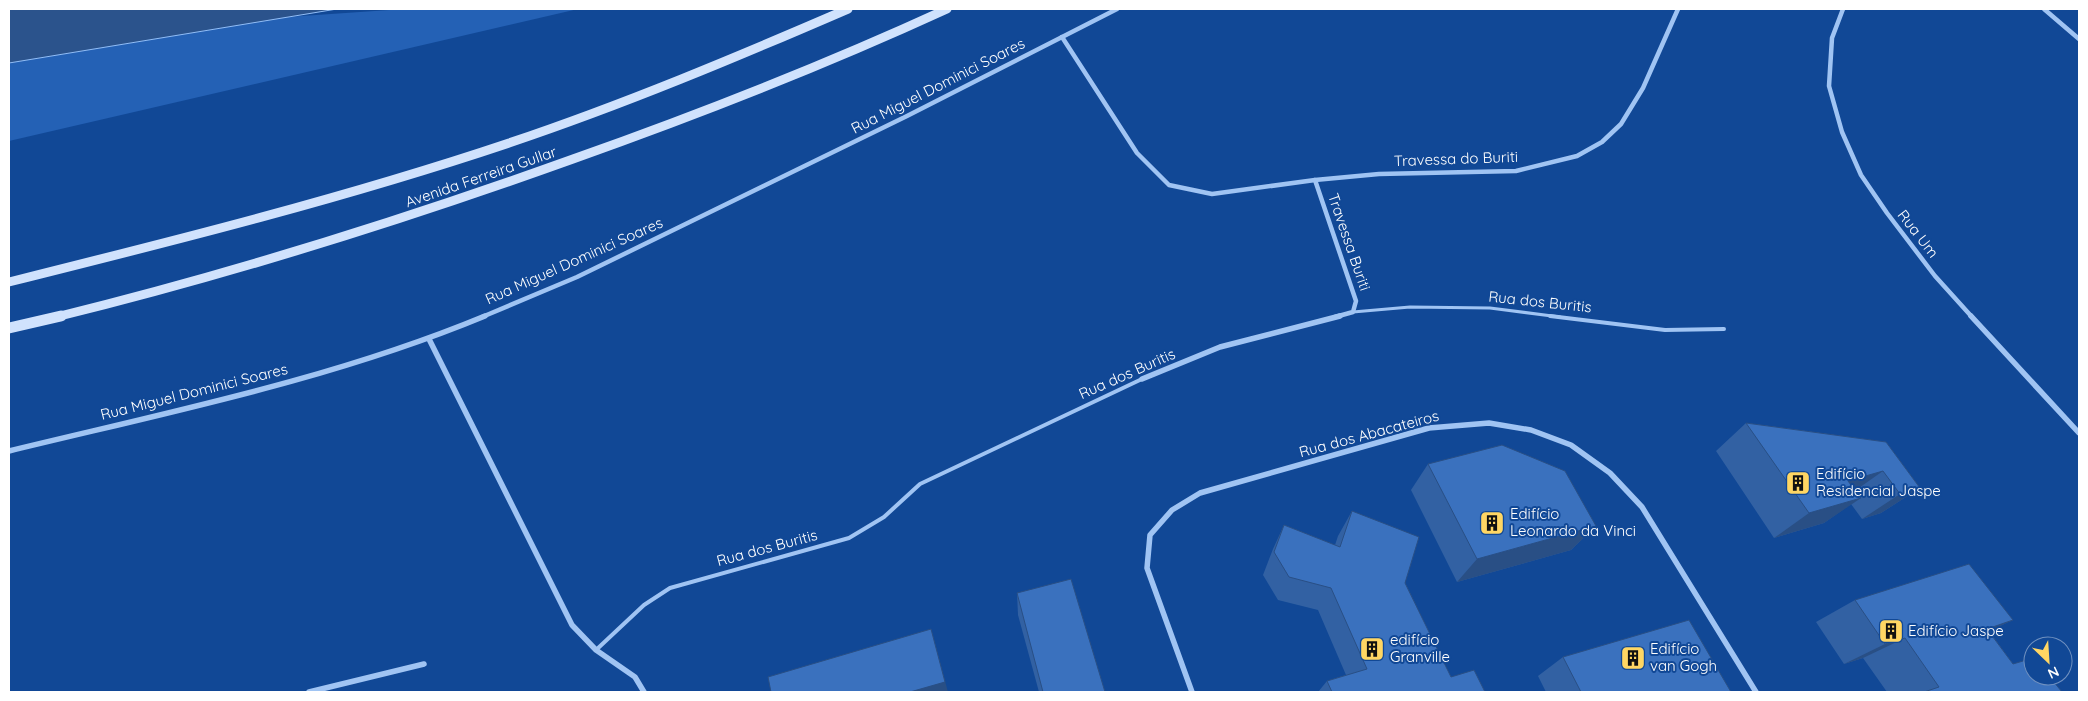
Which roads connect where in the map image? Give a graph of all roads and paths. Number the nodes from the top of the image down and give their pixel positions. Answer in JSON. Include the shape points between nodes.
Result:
{"nodes":[{"id":1,"x":848,"y":9,"type":"edge"},
{"id":2,"x":947,"y":9,"type":"edge"},
{"id":3,"x":1117,"y":9,"type":"edge"},
{"id":4,"x":1678,"y":9,"type":"edge"},
{"id":5,"x":1843,"y":9,"type":"edge"},
{"id":6,"x":2044,"y":9,"type":"edge"},
{"id":7,"x":1062,"y":37,"type":"junction"},
{"id":8,"x":2079,"y":39,"type":"edge"},
{"id":9,"x":1315,"y":180,"type":"junction"},
{"id":10,"x":9,"y":282,"type":"edge"},
{"id":11,"x":1353,"y":312,"type":"junction"},
{"id":12,"x":9,"y":328,"type":"edge"},
{"id":13,"x":1724,"y":329,"type":"dead end"},
{"id":14,"x":429,"y":339,"type":"junction"},
{"id":15,"x":1142,"y":379,"type":"joint"},
{"id":16,"x":2079,"y":433,"type":"edge"},
{"id":17,"x":9,"y":451,"type":"edge"},
{"id":18,"x":596,"y":650,"type":"junction"},
{"id":19,"x":424,"y":664,"type":"dead end"},
{"id":20,"x":309,"y":692,"type":"edge"},
{"id":21,"x":644,"y":692,"type":"edge"},
{"id":22,"x":1192,"y":692,"type":"edge"},
{"id":23,"x":1756,"y":692,"type":"edge"}],
"edges":[{"from":1,"to":10,"type":"main road","name":"Avenida Ferreira Gullar","via":[[665,87],[510,143],[344,195]]},
{"from":2,"to":12,"type":"main road","name":"Avenida Ferreira Gullar","via":[[807,72],[513,181],[340,239],[165,290]]},
{"from":3,"to":7,"type":"street","name":"Rua Miguel Dominici Soares"},
{"from":4,"to":9,"type":"street","name":"Travessa do Buriti","via":[[1643,88],[1621,124],[1602,142],[1577,156],[1516,171],[1378,174]]},
{"from":5,"to":16,"type":"street","name":"Rua Um","via":[[1832,38],[1829,86],[1842,132],[1861,175],[1934,276]]},
{"from":6,"to":8,"type":"street"},
{"from":7,"to":9,"type":"street","name":"Travessa do Buriti","via":[[1138,153],[1169,185],[1212,194]]},
{"from":7,"to":14,"type":"street","name":"Rua Miguel Dominici Soares","via":[[586,272]]},
{"from":9,"to":11,"type":"street","name":"Travessa Buriti","via":[[1356,301]]},
{"from":11,"to":13,"type":"lane","name":"Rua dos Buritis","via":[[1410,307],[1490,308],[1665,330]]},
{"from":11,"to":15,"type":"street","name":"Rua dos Buritis","via":[[1220,347]]},
{"from":14,"to":17,"type":"street","name":"Rua Miguel Dominici Soares","via":[[291,382]]},
{"from":14,"to":18,"type":"street","via":[[572,625]]},
{"from":15,"to":18,"type":"lane","name":"Rua dos Buritis","via":[[920,484],[884,517],[849,538],[670,588],[644,605]]},
{"from":18,"to":21,"type":"street","via":[[635,677]]},
{"from":19,"to":20,"type":"street"},
{"from":22,"to":23,"type":"street","name":"Rua dos Abacateiros","via":[[1147,568],[1150,535],[1172,510],[1200,493],[1429,428],[1489,423],[1531,430],[1571,444],[1610,473],[1642,506]]}]}
